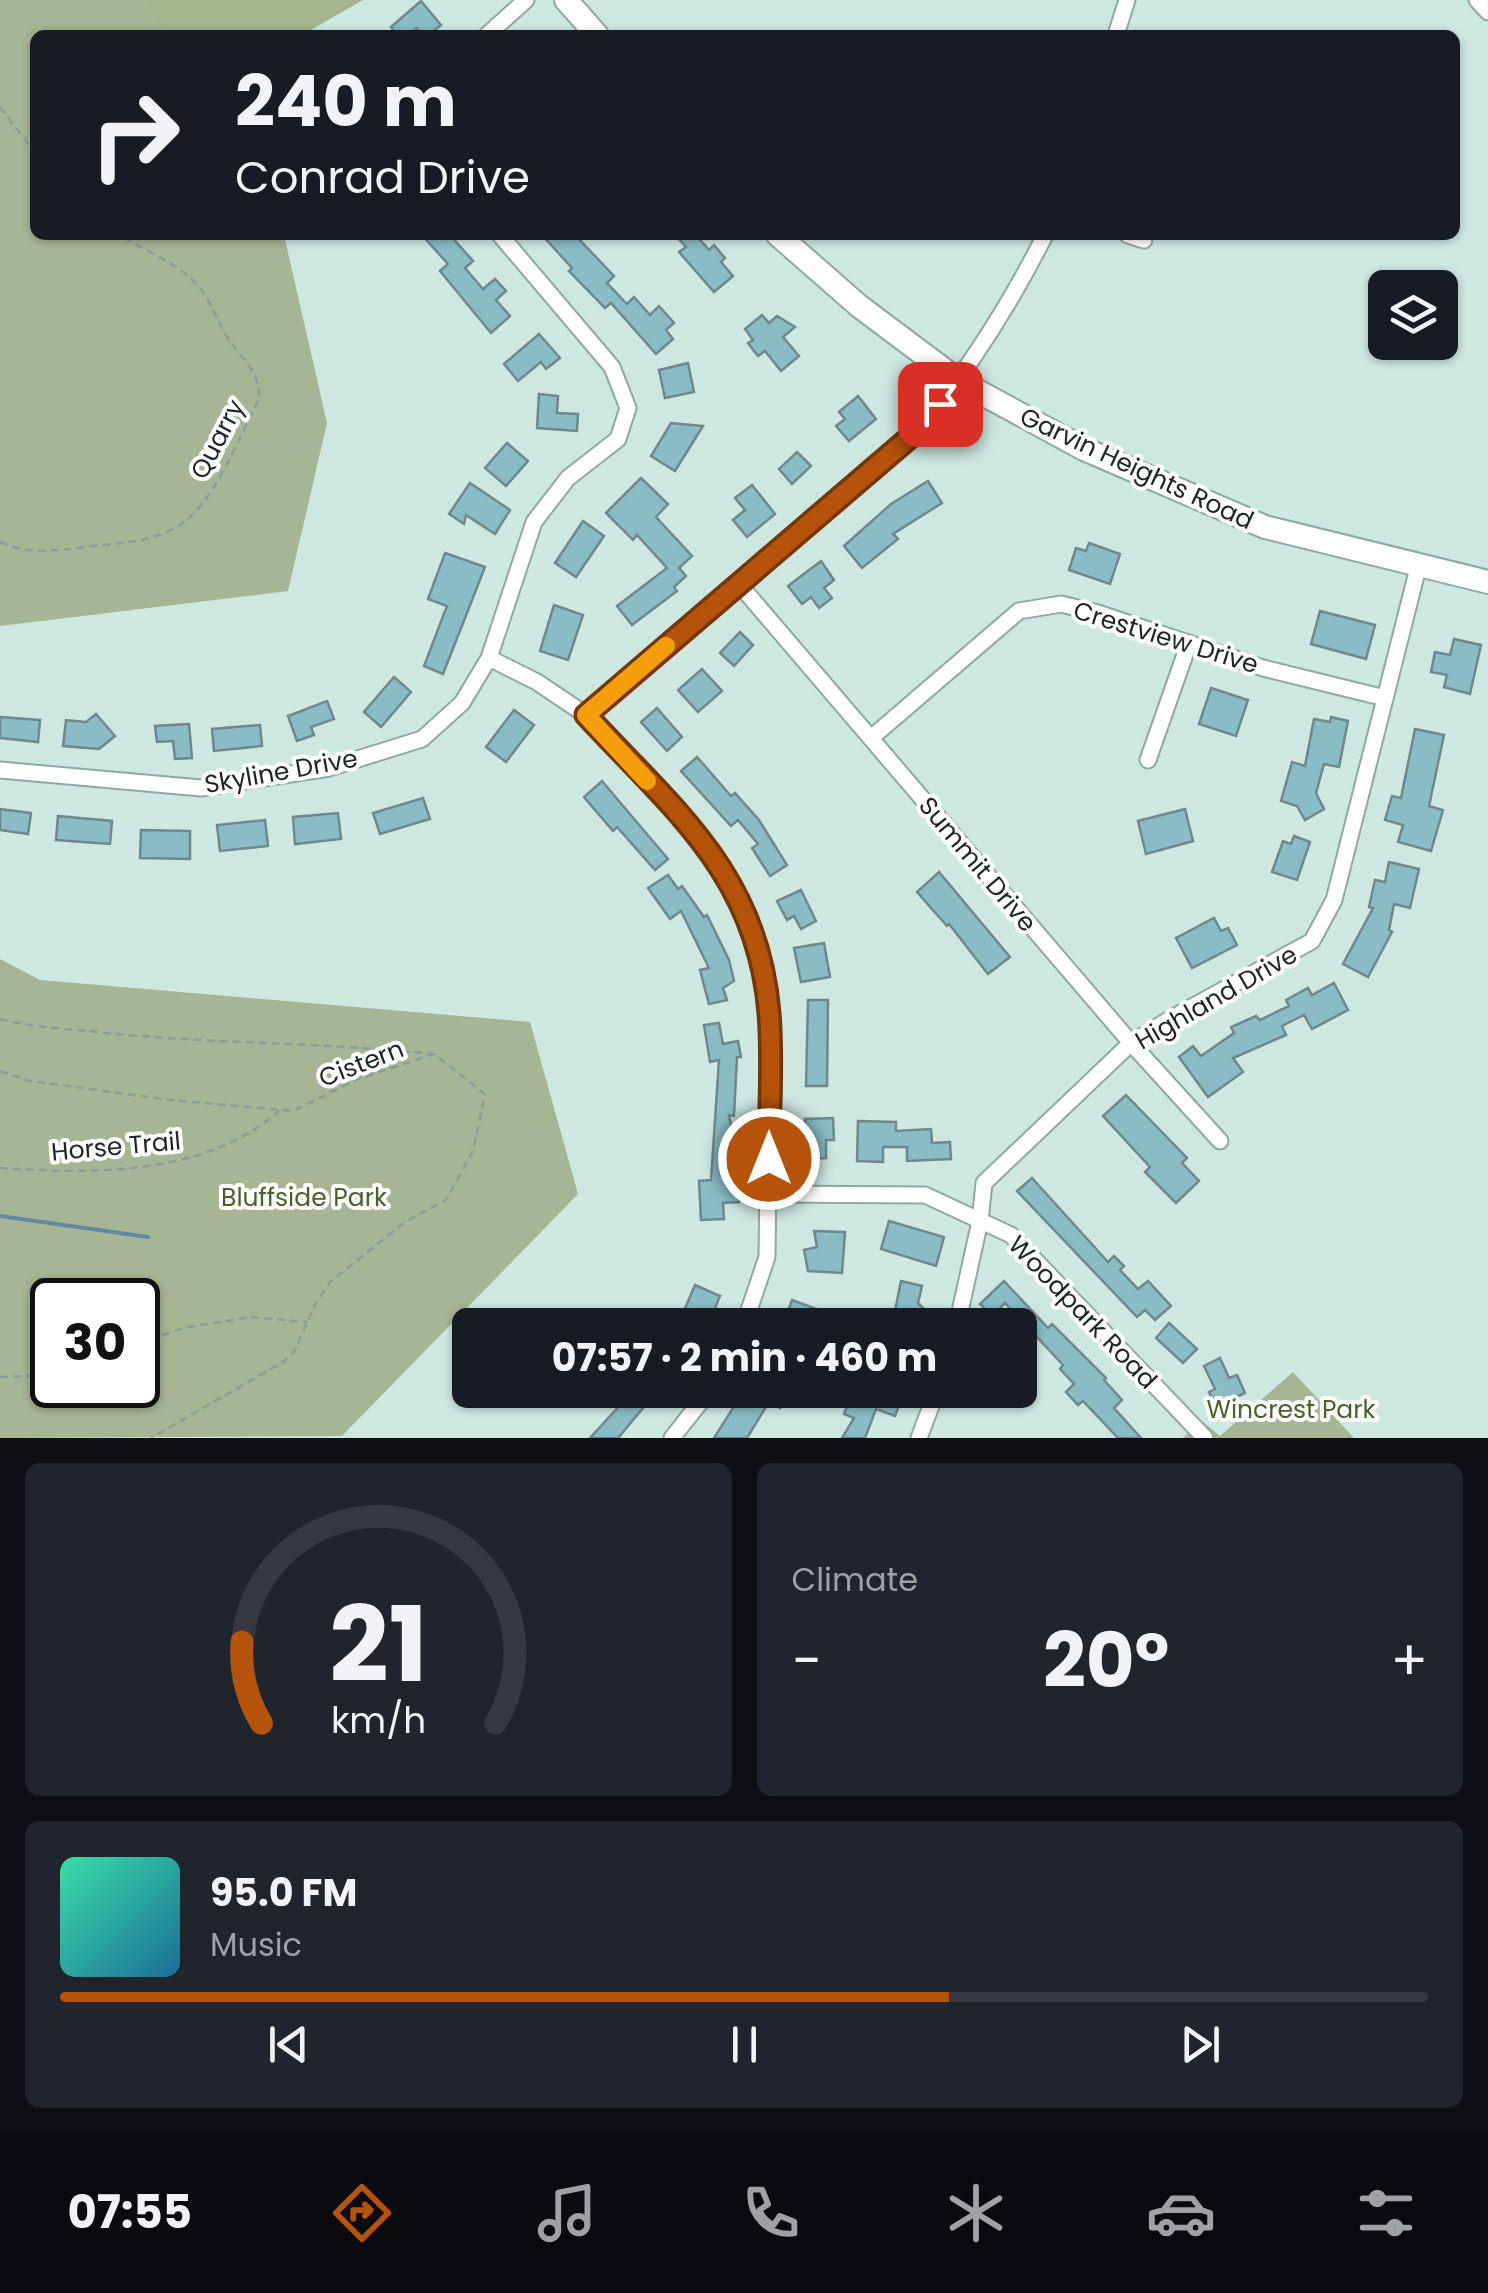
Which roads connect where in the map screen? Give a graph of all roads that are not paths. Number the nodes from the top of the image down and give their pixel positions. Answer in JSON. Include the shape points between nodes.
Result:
{"nodes":[{"id":1,"x":526,"y":0,"type":"edge"},
{"id":2,"x":566,"y":0,"type":"edge"},
{"id":3,"x":1127,"y":0,"type":"edge"},
{"id":4,"x":1477,"y":0,"type":"edge"},
{"id":5,"x":1488,"y":12,"type":"edge"},
{"id":6,"x":493,"y":30,"type":"edge"},
{"id":7,"x":593,"y":30,"type":"edge"},
{"id":8,"x":1118,"y":30,"type":"edge"},
{"id":9,"x":504,"y":240,"type":"edge"},
{"id":10,"x":784,"y":240,"type":"edge"},
{"id":11,"x":1042,"y":240,"type":"edge"},
{"id":12,"x":958,"y":382,"type":"junction"},
{"id":13,"x":1419,"y":564,"type":"junction"},
{"id":14,"x":1488,"y":582,"type":"edge"},
{"id":15,"x":739,"y":584,"type":"junction"},
{"id":16,"x":1189,"y":643,"type":"junction"},
{"id":17,"x":489,"y":658,"type":"junction"},
{"id":18,"x":1385,"y":698,"type":"junction"},
{"id":19,"x":586,"y":715,"type":"junction"},
{"id":20,"x":871,"y":738,"type":"junction"},
{"id":21,"x":1148,"y":760,"type":"dead end"},
{"id":22,"x":0,"y":770,"type":"edge"},
{"id":23,"x":1131,"y":1043,"type":"junction"},
{"id":24,"x":1220,"y":1141,"type":"dead end"},
{"id":25,"x":769,"y":1194,"type":"junction"},
{"id":26,"x":980,"y":1221,"type":"junction"},
{"id":27,"x":750,"y":1308,"type":"edge"},
{"id":28,"x":961,"y":1308,"type":"edge"},
{"id":29,"x":696,"y":1408,"type":"edge"},
{"id":30,"x":931,"y":1408,"type":"edge"},
{"id":31,"x":672,"y":1438,"type":"edge"},
{"id":32,"x":920,"y":1438,"type":"edge"},
{"id":33,"x":1205,"y":1438,"type":"edge"}],
"edges":[{"from":1,"to":6,"type":"street"},
{"from":2,"to":7,"type":"main road"},
{"from":3,"to":8,"type":"street"},
{"from":4,"to":5,"type":"street"},
{"from":9,"to":17,"type":"street","name":"Skyline Drive","via":[[612,367],[628,408],[618,440],[568,478],[534,522]]},
{"from":10,"to":12,"type":"main road","name":"Garvin Heights Road"},
{"from":11,"to":12,"type":"street"},
{"from":12,"to":13,"type":"main road","name":"Garvin Heights Road","via":[[1084,449],[1264,527]]},
{"from":12,"to":15,"type":"street","via":[[922,427]]},
{"from":13,"to":14,"type":"main road","name":"Garvin Heights Road"},
{"from":13,"to":18,"type":"street","name":"Highland Drive"},
{"from":15,"to":19,"type":"street"},
{"from":15,"to":20,"type":"street","name":"Summit Drive"},
{"from":16,"to":18,"type":"street","name":"Crestview Drive"},
{"from":16,"to":20,"type":"street","name":"Crestview Drive","via":[[1061,604],[1019,610]]},
{"from":16,"to":21,"type":"street"},
{"from":17,"to":19,"type":"street"},
{"from":17,"to":22,"type":"street","name":"Skyline Drive","via":[[462,703],[422,739],[329,768],[201,788]]},
{"from":18,"to":23,"type":"street","name":"Highland Drive","via":[[1334,900],[1312,941]]},
{"from":19,"to":25,"type":"street","via":[[718,860],[744,908],[770,1016]]},
{"from":20,"to":23,"type":"street","name":"Summit Drive"},
{"from":23,"to":24,"type":"street","name":"Summit Drive"},
{"from":23,"to":26,"type":"street","name":"Highland Drive","via":[[984,1183]]},
{"from":25,"to":26,"type":"street","name":"Woodpark Road","via":[[925,1195]]},
{"from":25,"to":27,"type":"street","via":[[767,1257]]},
{"from":26,"to":28,"type":"street","name":"Highland Drive"},
{"from":26,"to":33,"type":"street","name":"Woodpark Road","via":[[1011,1235]]},
{"from":29,"to":31,"type":"street"},
{"from":30,"to":32,"type":"street"}]}
